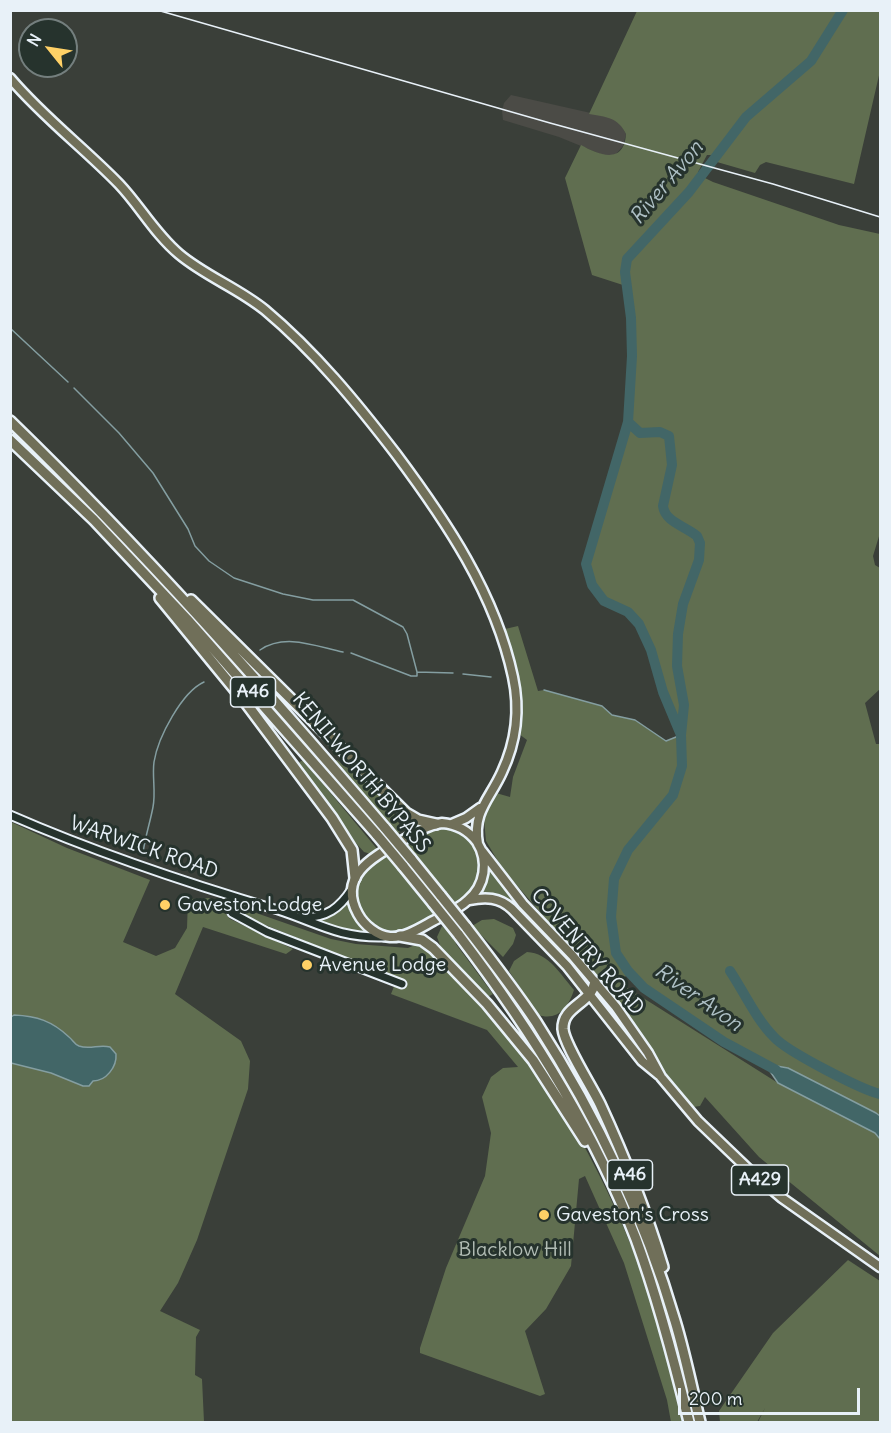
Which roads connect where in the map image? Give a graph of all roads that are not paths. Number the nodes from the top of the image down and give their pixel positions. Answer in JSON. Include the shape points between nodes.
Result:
{"nodes":[{"id":1,"x":10,"y":78,"type":"edge"},
{"id":2,"x":10,"y":421,"type":"edge"},
{"id":3,"x":10,"y":440,"type":"edge"},
{"id":4,"x":62,"y":471,"type":"junction"},
{"id":5,"x":126,"y":554,"type":"junction"},
{"id":6,"x":482,"y":807,"type":"junction"},
{"id":7,"x":10,"y":816,"type":"edge"},
{"id":8,"x":436,"y":824,"type":"junction"},
{"id":9,"x":452,"y":824,"type":"junction"},
{"id":10,"x":480,"y":848,"type":"junction"},
{"id":11,"x":355,"y":878,"type":"junction"},
{"id":12,"x":352,"y":889,"type":"junction"},
{"id":13,"x":233,"y":897,"type":"junction"},
{"id":14,"x":437,"y":899,"type":"junction"},
{"id":15,"x":469,"y":900,"type":"junction"},
{"id":16,"x":303,"y":918,"type":"junction"},
{"id":17,"x":387,"y":936,"type":"junction"},
{"id":18,"x":400,"y":936,"type":"junction"},
{"id":19,"x":595,"y":982,"type":"junction"},
{"id":20,"x":402,"y":984,"type":"dead end"},
{"id":21,"x":591,"y":994,"type":"junction"},
{"id":22,"x":661,"y":1077,"type":"junction"},
{"id":23,"x":622,"y":1208,"type":"junction"},
{"id":24,"x":880,"y":1267,"type":"edge"},
{"id":25,"x":675,"y":1322,"type":"junction"},
{"id":26,"x":689,"y":1422,"type":"edge"},
{"id":27,"x":700,"y":1422,"type":"edge"}],
"edges":[{"from":1,"to":6,"type":"main road","via":[[118,183],[171,247],[264,309],[341,383],[440,515],[488,604],[515,688],[512,746]]},
{"from":2,"to":4,"type":"highway","name":"KENILWORTH BYPASS","number":"A46"},
{"from":3,"to":5,"type":"highway","name":"KENILWORTH BYPASS","number":"A46"},
{"from":4,"to":8,"type":"highway","via":[[406,813]]},
{"from":4,"to":14,"type":"highway","name":"KENILWORTH BYPASS","number":"A46","bridge":true,"via":[[234,655],[411,859]]},
{"from":5,"to":11,"type":"highway","via":[[332,818],[352,850]]},
{"from":5,"to":14,"type":"highway","name":"KENILWORTH BYPASS","number":"A46","bridge":true,"via":[[265,705],[403,866]]},
{"from":6,"to":9,"type":"main road"},
{"from":6,"to":10,"type":"main road","via":[[476,829]]},
{"from":7,"to":13,"type":"street","name":"WARWICK ROAD"},
{"from":8,"to":9,"type":"main road"},
{"from":8,"to":11,"type":"main road","via":[[370,860]]},
{"from":9,"to":10,"type":"main road","via":[[468,832]]},
{"from":10,"to":15,"type":"main road","via":[[483,877]]},
{"from":10,"to":19,"type":"main road","name":"COVENTRY ROAD","number":"A429","via":[[523,904]]},
{"from":11,"to":12,"type":"main road"},
{"from":12,"to":16,"type":"street","name":"WARWICK ROAD","via":[[332,912]]},
{"from":12,"to":17,"type":"main road","via":[[361,918]]},
{"from":13,"to":16,"type":"street","name":"WARWICK ROAD"},
{"from":13,"to":20,"type":"street","via":[[232,913],[257,928]]},
{"from":14,"to":23,"type":"highway","name":"KENILWORTH BYPASS","number":"A46","bridge":true,"via":[[540,1049],[577,1112]]},
{"from":14,"to":25,"type":"highway","name":"KENILWORTH BYPASS","number":"A46","bridge":true,"via":[[466,927],[562,1063],[634,1208]]},
{"from":15,"to":18,"type":"main road"},
{"from":15,"to":21,"type":"main road","name":"COVENTRY ROAD","number":"A429","via":[[490,898],[509,906]]},
{"from":16,"to":17,"type":"street","name":"WARWICK ROAD","via":[[346,935]]},
{"from":17,"to":18,"type":"main road"},
{"from":18,"to":23,"type":"highway","via":[[422,940],[433,948],[518,1040],[564,1106]]},
{"from":19,"to":21,"type":"highway","number":"A46"},
{"from":19,"to":22,"type":"main road","name":"COVENTRY ROAD","number":"A429","via":[[638,1037]]},
{"from":21,"to":22,"type":"main road","name":"COVENTRY ROAD","number":"A429","via":[[642,1061]]},
{"from":21,"to":25,"type":"highway","number":"A46","via":[[567,1016],[564,1032],[642,1205],[667,1281]]},
{"from":22,"to":24,"type":"main road","name":"COVENTRY ROAD","number":"A429","via":[[698,1121],[761,1181]]},
{"from":23,"to":26,"type":"highway","number":"A46","via":[[664,1322]]},
{"from":25,"to":27,"type":"highway","number":"A46"}]}
